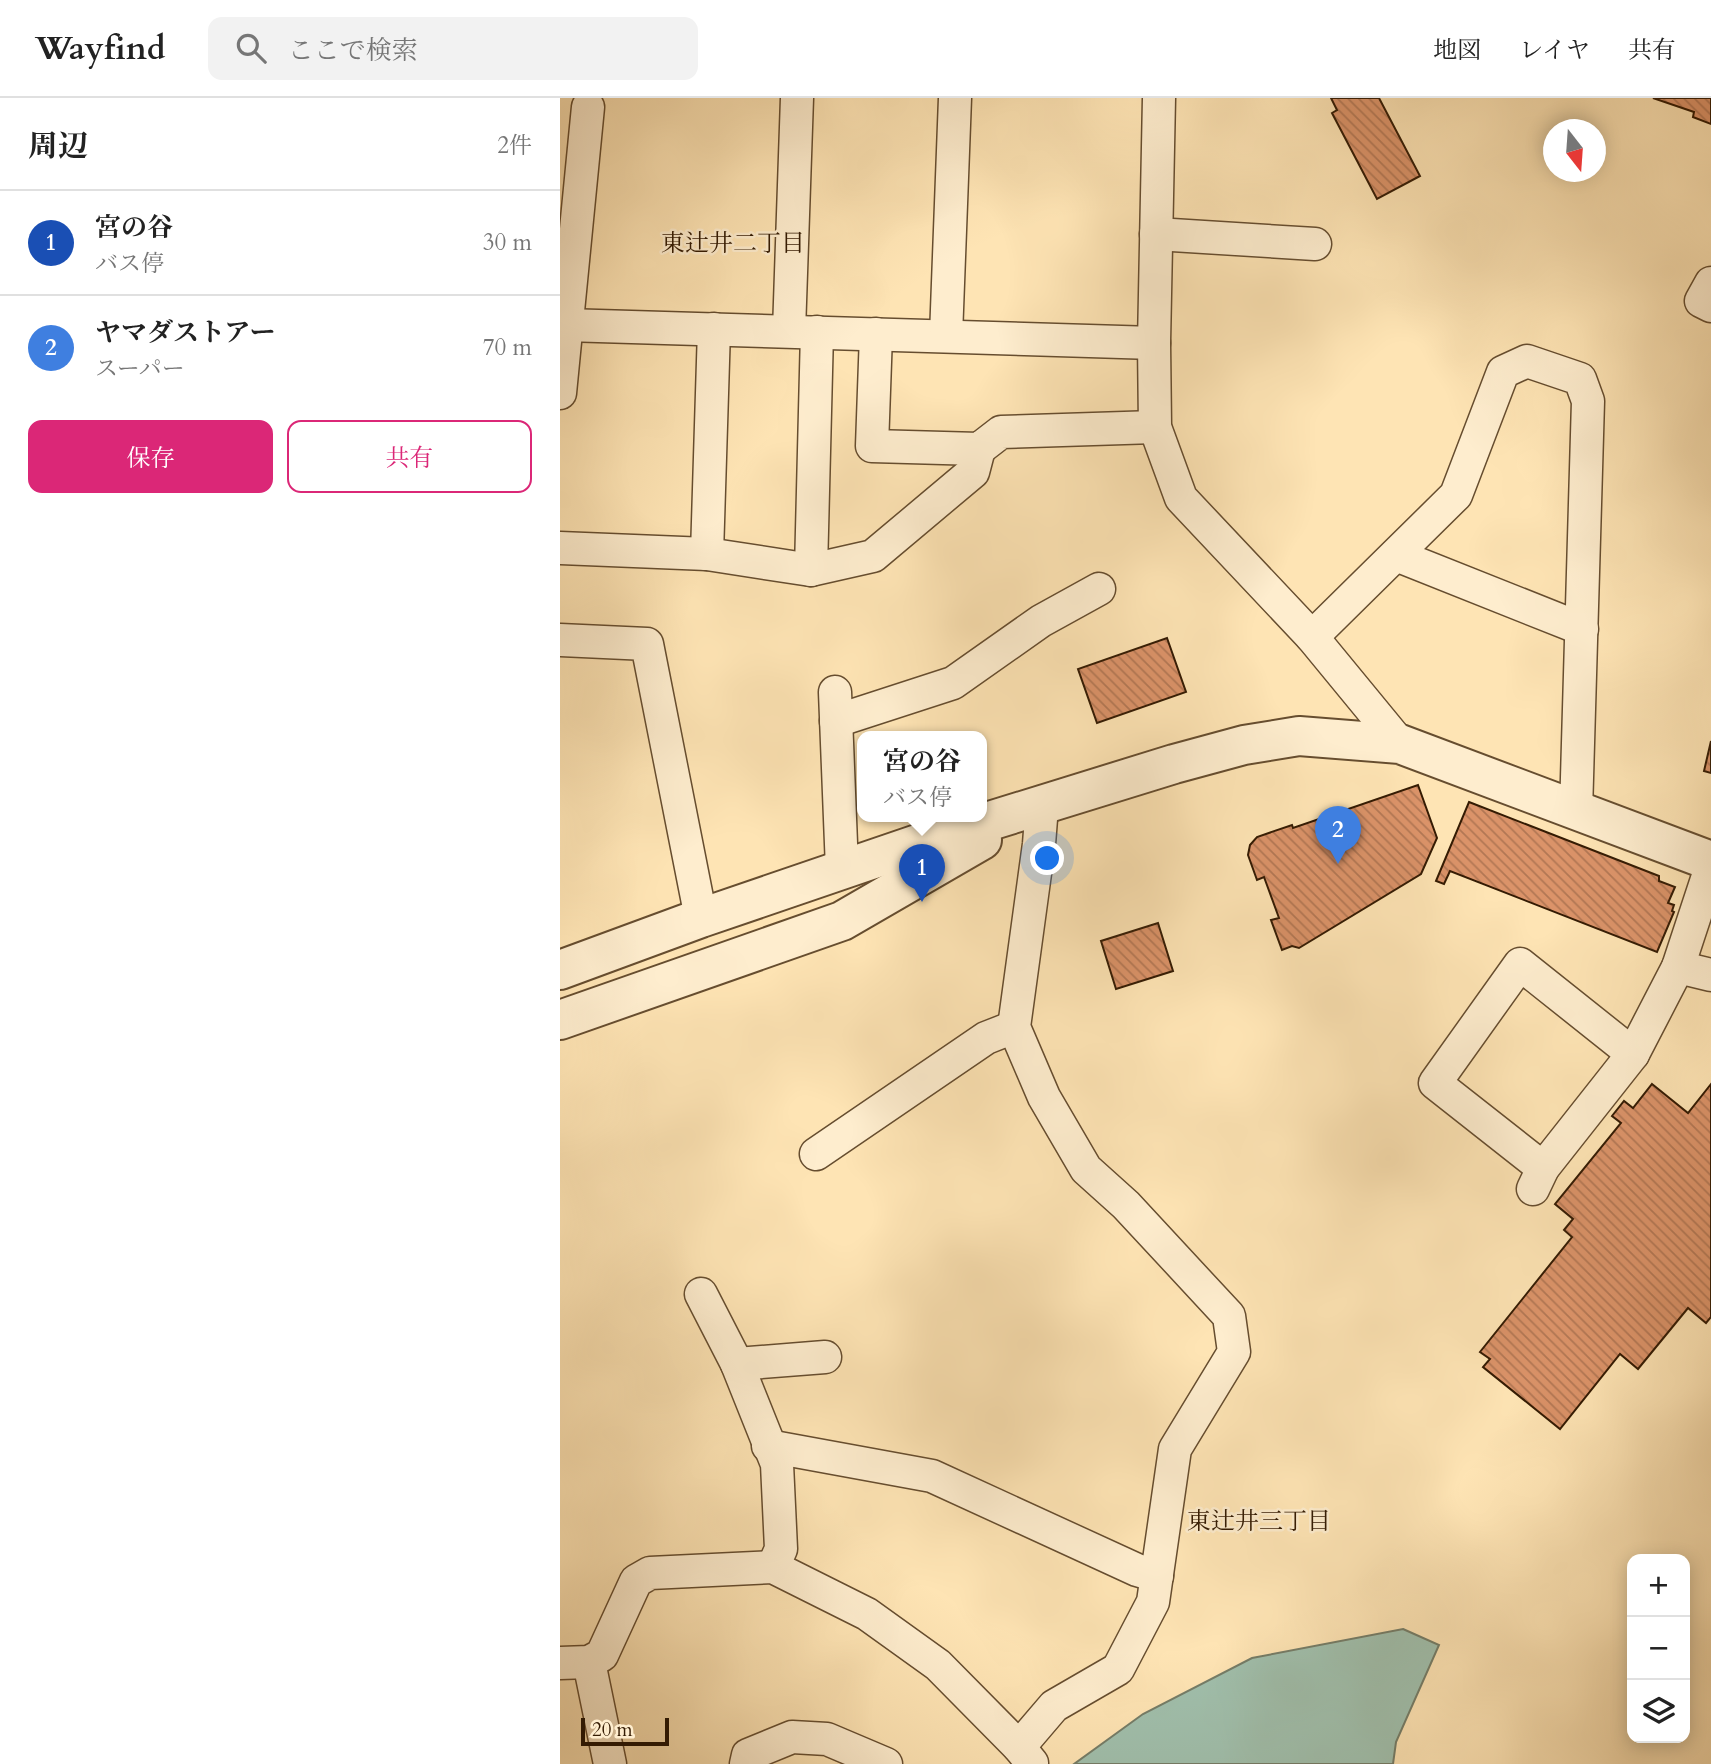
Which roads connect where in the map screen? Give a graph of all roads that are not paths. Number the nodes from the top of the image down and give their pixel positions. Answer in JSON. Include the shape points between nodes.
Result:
{"nodes":[{"id":1,"x":797,"y":98,"type":"edge"},
{"id":2,"x":955,"y":98,"type":"edge"},
{"id":3,"x":1159,"y":98,"type":"edge"},
{"id":4,"x":588,"y":107,"type":"dead end"},
{"id":5,"x":1156,"y":234,"type":"junction"},
{"id":6,"x":1315,"y":244,"type":"dead end"},
{"id":7,"x":1711,"y":283,"type":"edge"},
{"id":8,"x":1711,"y":306,"type":"edge"},
{"id":9,"x":565,"y":325,"type":"junction"},
{"id":10,"x":714,"y":329,"type":"junction"},
{"id":11,"x":803,"y":332,"type":"junction"},
{"id":12,"x":876,"y":334,"type":"junction"},
{"id":13,"x":946,"y":336,"type":"junction"},
{"id":14,"x":1154,"y":343,"type":"junction"},
{"id":15,"x":560,"y":393,"type":"edge"},
{"id":16,"x":1155,"y":427,"type":"junction"},
{"id":17,"x":979,"y":449,"type":"junction"},
{"id":18,"x":560,"y":548,"type":"edge"},
{"id":19,"x":707,"y":554,"type":"junction"},
{"id":20,"x":1395,"y":555,"type":"junction"},
{"id":21,"x":811,"y":570,"type":"junction"},
{"id":22,"x":1099,"y":589,"type":"dead end"},
{"id":23,"x":1582,"y":629,"type":"junction"},
{"id":24,"x":1312,"y":637,"type":"junction"},
{"id":25,"x":560,"y":640,"type":"edge"},
{"id":26,"x":1399,"y":744,"type":"junction"},
{"id":27,"x":1042,"y":806,"type":"junction"},
{"id":28,"x":1576,"y":812,"type":"junction"},
{"id":29,"x":1711,"y":862,"type":"edge"},
{"id":30,"x":1711,"y":867,"type":"edge"},
{"id":31,"x":842,"y":869,"type":"junction"},
{"id":32,"x":701,"y":918,"type":"junction"},
{"id":33,"x":1678,"y":967,"type":"junction"},
{"id":34,"x":560,"y":970,"type":"edge"},
{"id":35,"x":1711,"y":975,"type":"edge"},
{"id":36,"x":560,"y":1020,"type":"edge"},
{"id":37,"x":1014,"y":1027,"type":"junction"},
{"id":38,"x":1633,"y":1054,"type":"junction"},
{"id":39,"x":816,"y":1154,"type":"dead end"},
{"id":40,"x":701,"y":1294,"type":"dead end"},
{"id":41,"x":825,"y":1357,"type":"dead end"},
{"id":42,"x":737,"y":1364,"type":"junction"},
{"id":43,"x":768,"y":1446,"type":"junction"},
{"id":44,"x":773,"y":1567,"type":"junction"},
{"id":45,"x":1157,"y":1576,"type":"junction"},
{"id":46,"x":575,"y":1662,"type":"edge"},
{"id":47,"x":1026,"y":1755,"type":"edge"},
{"id":48,"x":610,"y":1764,"type":"edge"},
{"id":49,"x":746,"y":1764,"type":"edge"},
{"id":50,"x":886,"y":1764,"type":"edge"}],
"edges":[{"from":1,"to":11,"type":"street"},
{"from":2,"to":13,"type":"street"},
{"from":3,"to":5,"type":"street"},
{"from":4,"to":9,"type":"street"},
{"from":5,"to":6,"type":"street"},
{"from":5,"to":14,"type":"street"},
{"from":7,"to":8,"type":"street","via":[[1701,300]]},
{"from":9,"to":10,"type":"street"},
{"from":9,"to":15,"type":"street"},
{"from":10,"to":11,"type":"street"},
{"from":10,"to":19,"type":"street"},
{"from":11,"to":12,"type":"street"},
{"from":11,"to":21,"type":"street"},
{"from":12,"to":13,"type":"street"},
{"from":12,"to":17,"type":"street","via":[[872,446]]},
{"from":13,"to":14,"type":"street"},
{"from":14,"to":16,"type":"street"},
{"from":16,"to":17,"type":"street","via":[[1001,432]]},
{"from":16,"to":24,"type":"street","via":[[1181,498]]},
{"from":17,"to":21,"type":"street","via":[[973,472],[873,556]]},
{"from":18,"to":19,"type":"street"},
{"from":19,"to":21,"type":"street"},
{"from":20,"to":23,"type":"street"},
{"from":20,"to":23,"type":"street","via":[[1456,495],[1503,372],[1527,361],[1580,379],[1588,401]]},
{"from":20,"to":24,"type":"street"},
{"from":22,"to":31,"type":"street","via":[[1041,621],[953,683],[836,707]]},
{"from":23,"to":28,"type":"street"},
{"from":24,"to":26,"type":"street"},
{"from":25,"to":32,"type":"street","via":[[647,644]]},
{"from":26,"to":27,"type":"street","via":[[1299,736],[1244,745]]},
{"from":26,"to":28,"type":"street"},
{"from":27,"to":31,"type":"street"},
{"from":27,"to":36,"type":"street","via":[[842,921]]},
{"from":27,"to":37,"type":"street"},
{"from":28,"to":29,"type":"street"},
{"from":30,"to":33,"type":"street"},
{"from":31,"to":32,"type":"street"},
{"from":32,"to":34,"type":"street"},
{"from":33,"to":35,"type":"street"},
{"from":33,"to":38,"type":"street"},
{"from":37,"to":39,"type":"street","via":[[986,1038]]},
{"from":37,"to":45,"type":"street","via":[[1044,1097],[1086,1168],[1229,1316],[1234,1352],[1175,1449]]},
{"from":38,"to":38,"type":"street","via":[[1520,964],[1435,1083],[1538,1179]]},
{"from":40,"to":42,"type":"street"},
{"from":41,"to":42,"type":"street"},
{"from":42,"to":43,"type":"street"},
{"from":43,"to":44,"type":"street","via":[[777,1464],[781,1549]]},
{"from":43,"to":45,"type":"street","via":[[932,1476]]},
{"from":44,"to":46,"type":"street","via":[[650,1573],[636,1581],[602,1655]]},
{"from":44,"to":47,"type":"street","via":[[867,1614],[938,1665]]},
{"from":45,"to":47,"type":"street","via":[[1153,1602],[1118,1670],[1054,1706]]},
{"from":46,"to":48,"type":"street"},
{"from":49,"to":50,"type":"street","via":[[748,1755],[792,1737],[827,1739]]}]}
